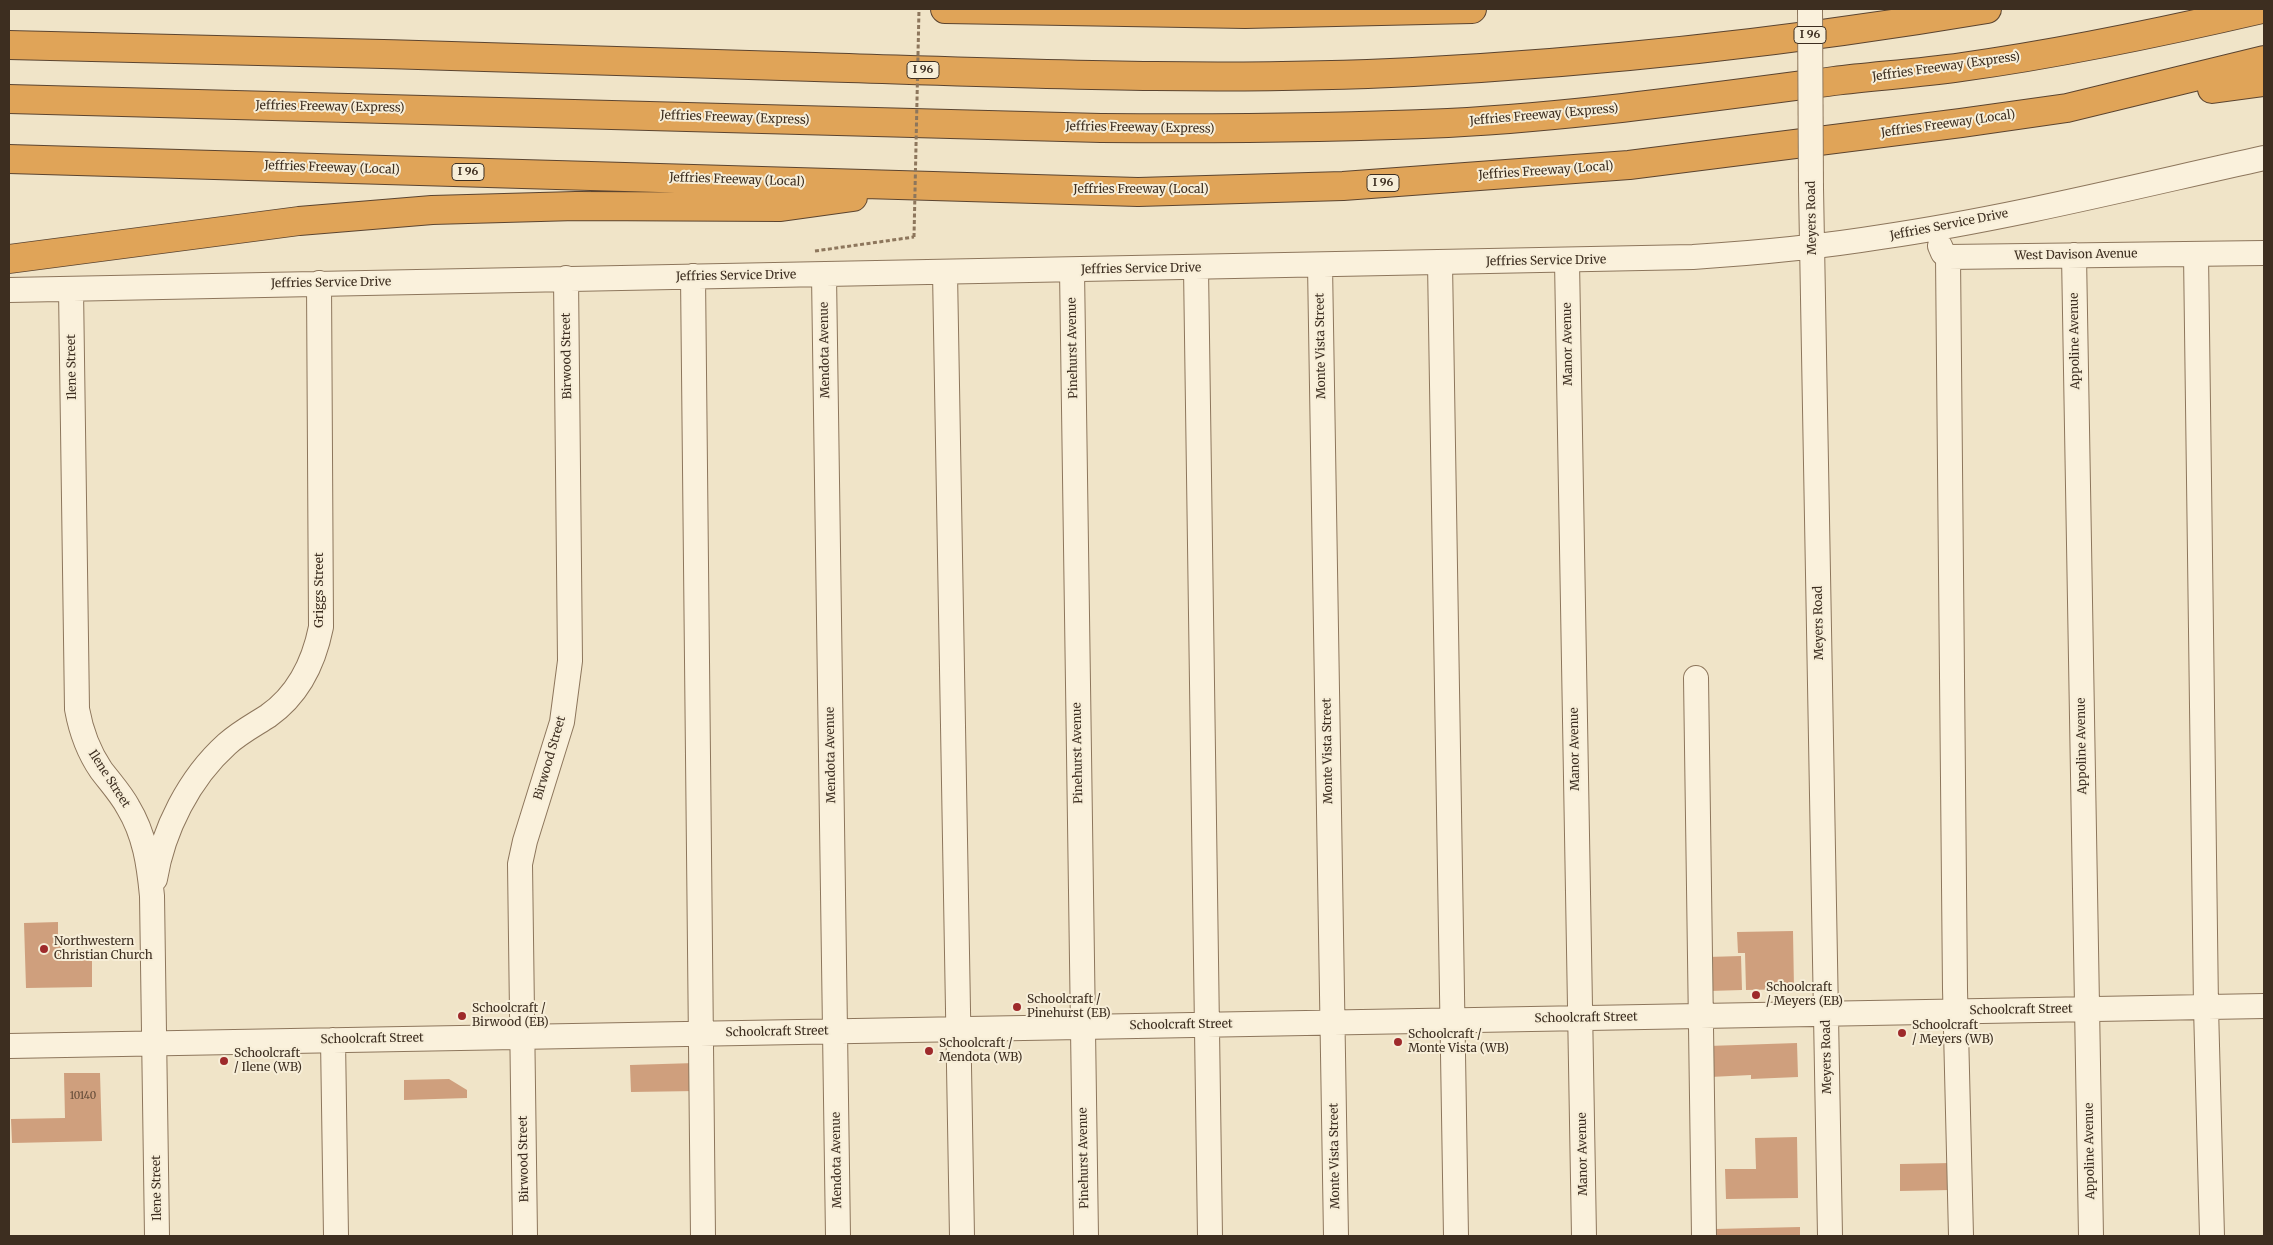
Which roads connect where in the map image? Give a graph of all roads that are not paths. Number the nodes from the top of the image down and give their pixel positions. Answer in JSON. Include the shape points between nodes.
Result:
{"nodes":[{"id":1,"x":945,"y":9,"type":"edge"},
{"id":2,"x":1472,"y":9,"type":"edge"},
{"id":3,"x":1810,"y":9,"type":"edge"},
{"id":4,"x":1986,"y":9,"type":"edge"},
{"id":5,"x":2262,"y":9,"type":"edge"},
{"id":6,"x":1072,"y":11,"type":"edge"},
{"id":7,"x":9,"y":45,"type":"edge"},
{"id":8,"x":2264,"y":60,"type":"edge"},
{"id":9,"x":2264,"y":82,"type":"edge"},
{"id":10,"x":9,"y":100,"type":"edge"},
{"id":11,"x":2067,"y":108,"type":"junction"},
{"id":12,"x":2264,"y":158,"type":"edge"},
{"id":13,"x":9,"y":159,"type":"edge"},
{"id":14,"x":926,"y":187,"type":"junction"},
{"id":15,"x":1899,"y":234,"type":"junction"},
{"id":16,"x":1812,"y":247,"type":"junction"},
{"id":17,"x":2264,"y":253,"type":"edge"},
{"id":18,"x":2196,"y":254,"type":"junction"},
{"id":19,"x":2074,"y":255,"type":"junction"},
{"id":20,"x":1948,"y":257,"type":"junction"},
{"id":21,"x":9,"y":260,"type":"edge"},
{"id":22,"x":1566,"y":261,"type":"junction"},
{"id":23,"x":1440,"y":263,"type":"junction"},
{"id":24,"x":1320,"y":265,"type":"junction"},
{"id":25,"x":1196,"y":268,"type":"junction"},
{"id":26,"x":1072,"y":270,"type":"junction"},
{"id":27,"x":945,"y":272,"type":"junction"},
{"id":28,"x":824,"y":274,"type":"junction"},
{"id":29,"x":693,"y":276,"type":"junction"},
{"id":30,"x":566,"y":278,"type":"junction"},
{"id":31,"x":319,"y":283,"type":"junction"},
{"id":32,"x":71,"y":289,"type":"junction"},
{"id":33,"x":9,"y":290,"type":"edge"},
{"id":34,"x":1696,"y":678,"type":"dead end"},
{"id":35,"x":152,"y":896,"type":"junction"},
{"id":36,"x":2264,"y":1006,"type":"edge"},
{"id":37,"x":2206,"y":1007,"type":"junction"},
{"id":38,"x":2087,"y":1009,"type":"junction"},
{"id":39,"x":1955,"y":1011,"type":"junction"},
{"id":40,"x":1826,"y":1013,"type":"junction"},
{"id":41,"x":1700,"y":1016,"type":"junction"},
{"id":42,"x":1580,"y":1018,"type":"junction"},
{"id":43,"x":1454,"y":1020,"type":"junction"},
{"id":44,"x":1332,"y":1022,"type":"junction"},
{"id":45,"x":1206,"y":1024,"type":"junction"},
{"id":46,"x":1082,"y":1027,"type":"junction"},
{"id":47,"x":958,"y":1029,"type":"junction"},
{"id":48,"x":835,"y":1031,"type":"junction"},
{"id":49,"x":701,"y":1033,"type":"junction"},
{"id":50,"x":522,"y":1037,"type":"junction"},
{"id":51,"x":333,"y":1040,"type":"junction"},
{"id":52,"x":154,"y":1043,"type":"junction"},
{"id":53,"x":9,"y":1046,"type":"edge"},
{"id":54,"x":158,"y":1236,"type":"edge"},
{"id":55,"x":336,"y":1236,"type":"edge"},
{"id":56,"x":525,"y":1236,"type":"edge"},
{"id":57,"x":703,"y":1236,"type":"edge"},
{"id":58,"x":838,"y":1236,"type":"edge"},
{"id":59,"x":962,"y":1236,"type":"edge"},
{"id":60,"x":1086,"y":1236,"type":"edge"},
{"id":61,"x":1210,"y":1236,"type":"edge"},
{"id":62,"x":1336,"y":1236,"type":"edge"},
{"id":63,"x":1456,"y":1236,"type":"edge"},
{"id":64,"x":1584,"y":1236,"type":"edge"},
{"id":65,"x":1704,"y":1236,"type":"edge"},
{"id":66,"x":1830,"y":1236,"type":"edge"},
{"id":67,"x":1961,"y":1236,"type":"edge"},
{"id":68,"x":2091,"y":1236,"type":"edge"},
{"id":69,"x":2212,"y":1236,"type":"edge"}],
"edges":[{"from":1,"to":6,"type":"highway"},
{"from":2,"to":6,"type":"highway","via":[[1244,14]]},
{"from":3,"to":16,"type":"street","name":"Meyers Road","bridge":true},
{"from":4,"to":7,"type":"highway","number":"I 96","via":[[1839,32],[1543,64],[1408,72],[1197,77]]},
{"from":5,"to":10,"type":"highway","name":"Jeffries Freeway (Express)","via":[[2082,47],[1961,68],[1834,81],[1701,100],[1449,122],[1226,129],[1101,128]]},
{"from":8,"to":11,"type":"highway","name":"Jeffries Freeway (Local)","number":"I 96"},
{"from":9,"to":11,"type":"highway"},
{"from":11,"to":14,"type":"highway","name":"Jeffries Freeway (Local)","number":"I 96","via":[[1629,165],[1343,186],[1138,192]]},
{"from":12,"to":15,"type":"street","name":"Jeffries Service Drive"},
{"from":13,"to":14,"type":"highway","name":"Jeffries Freeway (Local)","number":"I 96"},
{"from":14,"to":21,"type":"highway","via":[[782,207],[501,208],[299,220]]},
{"from":15,"to":16,"type":"street","name":"Jeffries Service Drive"},
{"from":15,"to":20,"type":"street","via":[[1938,238],[1943,253]]},
{"from":16,"to":22,"type":"street","name":"Jeffries Service Drive","via":[[1692,257]]},
{"from":16,"to":40,"type":"street","name":"Meyers Road"},
{"from":17,"to":18,"type":"street","name":"West Davison Avenue"},
{"from":18,"to":19,"type":"street","name":"West Davison Avenue"},
{"from":18,"to":37,"type":"street"},
{"from":19,"to":20,"type":"street","name":"West Davison Avenue"},
{"from":19,"to":38,"type":"street","name":"Appoline Avenue"},
{"from":20,"to":39,"type":"street"},
{"from":22,"to":23,"type":"street","name":"Jeffries Service Drive"},
{"from":22,"to":42,"type":"street","name":"Manor Avenue"},
{"from":23,"to":24,"type":"street","name":"Jeffries Service Drive"},
{"from":23,"to":43,"type":"street"},
{"from":24,"to":25,"type":"street","name":"Jeffries Service Drive"},
{"from":24,"to":44,"type":"street","name":"Monte Vista Street"},
{"from":25,"to":26,"type":"street","name":"Jeffries Service Drive"},
{"from":25,"to":45,"type":"street"},
{"from":26,"to":27,"type":"street","name":"Jeffries Service Drive"},
{"from":26,"to":46,"type":"street","name":"Pinehurst Avenue"},
{"from":27,"to":28,"type":"street","name":"Jeffries Service Drive"},
{"from":27,"to":47,"type":"street"},
{"from":28,"to":29,"type":"street","name":"Jeffries Service Drive"},
{"from":28,"to":48,"type":"street","name":"Mendota Avenue"},
{"from":29,"to":30,"type":"street","name":"Jeffries Service Drive"},
{"from":29,"to":49,"type":"street"},
{"from":30,"to":31,"type":"street","name":"Jeffries Service Drive"},
{"from":30,"to":50,"type":"street","name":"Birwood Street","via":[[570,661],[562,722],[520,864]]},
{"from":31,"to":32,"type":"street","name":"Jeffries Service Drive"},
{"from":31,"to":35,"type":"street","name":"Griggs Street","via":[[321,627],[318,643],[308,669],[290,696],[270,715],[227,744],[194,783],[165,840]]},
{"from":32,"to":33,"type":"street","name":"Jeffries Service Drive"},
{"from":32,"to":35,"type":"street","name":"Ilene Street","via":[[77,709],[91,755],[128,806],[139,828],[148,858]]},
{"from":34,"to":41,"type":"street"},
{"from":35,"to":52,"type":"street","name":"Ilene Street"},
{"from":36,"to":37,"type":"street","name":"Schoolcraft Street"},
{"from":37,"to":38,"type":"street","name":"Schoolcraft Street"},
{"from":37,"to":69,"type":"street"},
{"from":38,"to":39,"type":"street","name":"Schoolcraft Street"},
{"from":38,"to":68,"type":"street","name":"Appoline Avenue"},
{"from":39,"to":40,"type":"street","name":"Schoolcraft Street"},
{"from":39,"to":67,"type":"street"},
{"from":40,"to":41,"type":"street","name":"Schoolcraft Street"},
{"from":40,"to":66,"type":"street","name":"Meyers Road"},
{"from":41,"to":42,"type":"street","name":"Schoolcraft Street"},
{"from":41,"to":65,"type":"street"},
{"from":42,"to":43,"type":"street","name":"Schoolcraft Street"},
{"from":42,"to":64,"type":"street","name":"Manor Avenue"},
{"from":43,"to":44,"type":"street","name":"Schoolcraft Street"},
{"from":43,"to":63,"type":"street"},
{"from":44,"to":45,"type":"street","name":"Schoolcraft Street"},
{"from":44,"to":62,"type":"street","name":"Monte Vista Street"},
{"from":45,"to":46,"type":"street","name":"Schoolcraft Street"},
{"from":45,"to":61,"type":"street"},
{"from":46,"to":47,"type":"street","name":"Schoolcraft Street"},
{"from":46,"to":60,"type":"street","name":"Pinehurst Avenue"},
{"from":47,"to":48,"type":"street","name":"Schoolcraft Street"},
{"from":47,"to":59,"type":"street"},
{"from":48,"to":49,"type":"street","name":"Schoolcraft Street"},
{"from":48,"to":58,"type":"street","name":"Mendota Avenue"},
{"from":49,"to":50,"type":"street","name":"Schoolcraft Street"},
{"from":49,"to":57,"type":"street"},
{"from":50,"to":51,"type":"street","name":"Schoolcraft Street"},
{"from":50,"to":56,"type":"street","name":"Birwood Street"},
{"from":51,"to":52,"type":"street","name":"Schoolcraft Street"},
{"from":51,"to":55,"type":"street"},
{"from":52,"to":53,"type":"street","name":"Schoolcraft Street"},
{"from":52,"to":54,"type":"street","name":"Ilene Street"}]}
